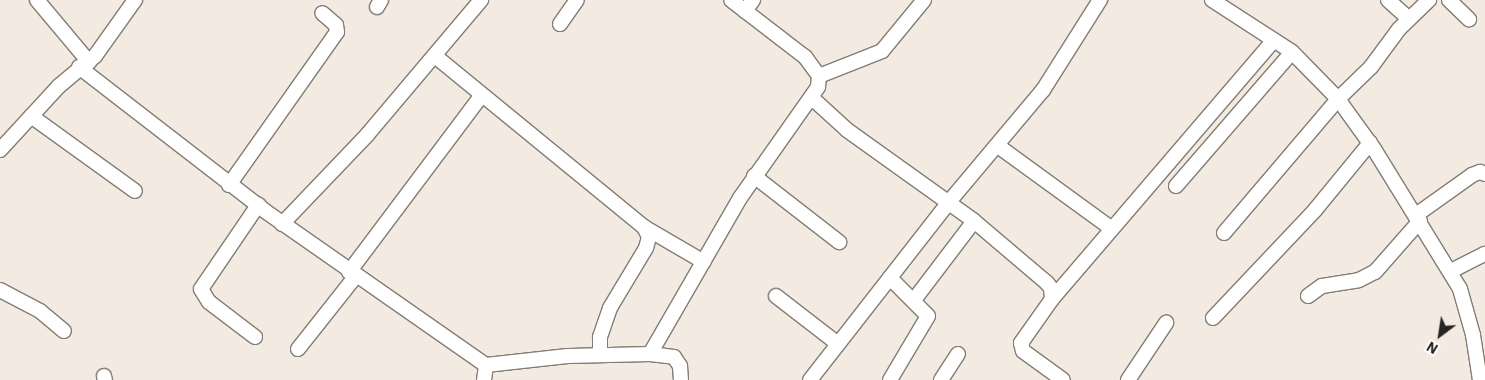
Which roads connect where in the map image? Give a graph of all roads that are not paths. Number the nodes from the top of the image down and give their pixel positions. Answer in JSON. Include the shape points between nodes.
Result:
{"nodes":[{"id":1,"x":37,"y":0,"type":"edge"},
{"id":2,"x":136,"y":0,"type":"edge"},
{"id":3,"x":481,"y":0,"type":"edge"},
{"id":4,"x":577,"y":0,"type":"edge"},
{"id":5,"x":731,"y":0,"type":"edge"},
{"id":6,"x":924,"y":0,"type":"edge"},
{"id":7,"x":1100,"y":0,"type":"edge"},
{"id":8,"x":1212,"y":0,"type":"edge"},
{"id":9,"x":1388,"y":0,"type":"edge"},
{"id":10,"x":1429,"y":0,"type":"edge"},
{"id":11,"x":1449,"y":0,"type":"edge"},
{"id":12,"x":749,"y":6,"type":"edge"},
{"id":13,"x":322,"y":13,"type":"dead end"},
{"id":14,"x":1409,"y":19,"type":"junction"},
{"id":15,"x":1469,"y":19,"type":"dead end"},
{"id":16,"x":560,"y":24,"type":"dead end"},
{"id":17,"x":1274,"y":40,"type":"junction"},
{"id":18,"x":1292,"y":52,"type":"junction"},
{"id":19,"x":435,"y":56,"type":"junction"},
{"id":20,"x":84,"y":65,"type":"junction"},
{"id":21,"x":819,"y":76,"type":"junction"},
{"id":22,"x":482,"y":95,"type":"junction"},
{"id":23,"x":812,"y":98,"type":"junction"},
{"id":24,"x":1338,"y":99,"type":"junction"},
{"id":25,"x":31,"y":116,"type":"junction"},
{"id":26,"x":1370,"y":144,"type":"junction"},
{"id":27,"x":1,"y":146,"type":"edge"},
{"id":28,"x":998,"y":146,"type":"junction"},
{"id":29,"x":1485,"y":174,"type":"edge"},
{"id":30,"x":754,"y":176,"type":"junction"},
{"id":31,"x":230,"y":185,"type":"junction"},
{"id":32,"x":1176,"y":186,"type":"dead end"},
{"id":33,"x":135,"y":191,"type":"dead end"},
{"id":34,"x":949,"y":202,"type":"junction"},
{"id":35,"x":258,"y":205,"type":"junction"},
{"id":36,"x":1418,"y":218,"type":"junction"},
{"id":37,"x":974,"y":221,"type":"junction"},
{"id":38,"x":282,"y":224,"type":"junction"},
{"id":39,"x":644,"y":227,"type":"junction"},
{"id":40,"x":1111,"y":228,"type":"junction"},
{"id":41,"x":1224,"y":233,"type":"dead end"},
{"id":42,"x":839,"y":242,"type":"dead end"},
{"id":43,"x":1485,"y":254,"type":"edge"},
{"id":44,"x":704,"y":262,"type":"junction"},
{"id":45,"x":1451,"y":271,"type":"junction"},
{"id":46,"x":352,"y":274,"type":"junction"},
{"id":47,"x":890,"y":278,"type":"junction"},
{"id":48,"x":0,"y":290,"type":"edge"},
{"id":49,"x":776,"y":296,"type":"dead end"},
{"id":50,"x":1308,"y":296,"type":"dead end"},
{"id":51,"x":1052,"y":298,"type":"junction"},
{"id":52,"x":914,"y":300,"type":"junction"},
{"id":53,"x":1213,"y":318,"type":"dead end"},
{"id":54,"x":1166,"y":323,"type":"dead end"},
{"id":55,"x":64,"y":331,"type":"dead end"},
{"id":56,"x":255,"y":338,"type":"dead end"},
{"id":57,"x":838,"y":344,"type":"junction"},
{"id":58,"x":298,"y":349,"type":"dead end"},
{"id":59,"x":600,"y":354,"type":"junction"},
{"id":60,"x":650,"y":354,"type":"junction"},
{"id":61,"x":958,"y":354,"type":"dead end"},
{"id":62,"x":486,"y":365,"type":"junction"},
{"id":63,"x":484,"y":380,"type":"edge"},
{"id":64,"x":681,"y":380,"type":"edge"},
{"id":65,"x":810,"y":380,"type":"edge"},
{"id":66,"x":890,"y":380,"type":"edge"},
{"id":67,"x":941,"y":380,"type":"edge"},
{"id":68,"x":1063,"y":380,"type":"edge"},
{"id":69,"x":1128,"y":380,"type":"edge"},
{"id":70,"x":1480,"y":380,"type":"edge"}],
"edges":[{"from":1,"to":20,"type":"street"},
{"from":2,"to":20,"type":"street"},
{"from":3,"to":19,"type":"street"},
{"from":4,"to":16,"type":"street"},
{"from":5,"to":12,"type":"street"},
{"from":6,"to":21,"type":"street","via":[[882,51]]},
{"from":7,"to":28,"type":"street","via":[[1057,70]]},
{"from":8,"to":17,"type":"street"},
{"from":9,"to":14,"type":"street"},
{"from":10,"to":14,"type":"street"},
{"from":11,"to":15,"type":"street"},
{"from":12,"to":21,"type":"street","via":[[805,57]]},
{"from":13,"to":31,"type":"street","via":[[336,24],[337,32]]},
{"from":14,"to":24,"type":"street","via":[[1371,67]]},
{"from":17,"to":18,"type":"street"},
{"from":17,"to":40,"type":"street"},
{"from":18,"to":24,"type":"street"},
{"from":18,"to":32,"type":"street"},
{"from":19,"to":22,"type":"street"},
{"from":19,"to":38,"type":"street","via":[[367,135]]},
{"from":20,"to":25,"type":"street"},
{"from":20,"to":31,"type":"street"},
{"from":21,"to":23,"type":"street"},
{"from":22,"to":39,"type":"street"},
{"from":22,"to":46,"type":"street"},
{"from":23,"to":30,"type":"street"},
{"from":23,"to":34,"type":"street","via":[[848,130]]},
{"from":24,"to":26,"type":"street"},
{"from":24,"to":41,"type":"street"},
{"from":25,"to":27,"type":"street"},
{"from":25,"to":33,"type":"street"},
{"from":26,"to":36,"type":"street"},
{"from":26,"to":53,"type":"street","via":[[1334,188]]},
{"from":28,"to":34,"type":"street"},
{"from":28,"to":40,"type":"street"},
{"from":29,"to":36,"type":"street","via":[[1472,175]]},
{"from":30,"to":42,"type":"street"},
{"from":30,"to":44,"type":"street"},
{"from":31,"to":35,"type":"street"},
{"from":34,"to":37,"type":"street"},
{"from":34,"to":47,"type":"street"},
{"from":35,"to":38,"type":"street"},
{"from":35,"to":56,"type":"street","via":[[200,289],[203,296]]},
{"from":36,"to":45,"type":"street"},
{"from":36,"to":50,"type":"street","via":[[1374,272],[1359,280],[1322,286]]},
{"from":37,"to":51,"type":"street","via":[[1047,283]]},
{"from":37,"to":52,"type":"street"},
{"from":38,"to":46,"type":"street"},
{"from":39,"to":44,"type":"street"},
{"from":39,"to":59,"type":"street","via":[[649,237],[646,248],[610,308],[600,337]]},
{"from":40,"to":51,"type":"street"},
{"from":43,"to":45,"type":"street"},
{"from":44,"to":60,"type":"street"},
{"from":45,"to":70,"type":"street","via":[[1468,311]]},
{"from":46,"to":58,"type":"street"},
{"from":46,"to":62,"type":"street"},
{"from":47,"to":52,"type":"street"},
{"from":47,"to":57,"type":"street"},
{"from":48,"to":55,"type":"street","via":[[40,311]]},
{"from":49,"to":57,"type":"street"},
{"from":51,"to":68,"type":"street","via":[[1021,344],[1023,351]]},
{"from":52,"to":66,"type":"street","via":[[928,320]]},
{"from":54,"to":69,"type":"street"},
{"from":57,"to":65,"type":"street"},
{"from":59,"to":60,"type":"street"},
{"from":59,"to":62,"type":"street"},
{"from":60,"to":64,"type":"street","via":[[674,358],[680,366]]},
{"from":61,"to":67,"type":"street"},
{"from":62,"to":63,"type":"street"}]}
